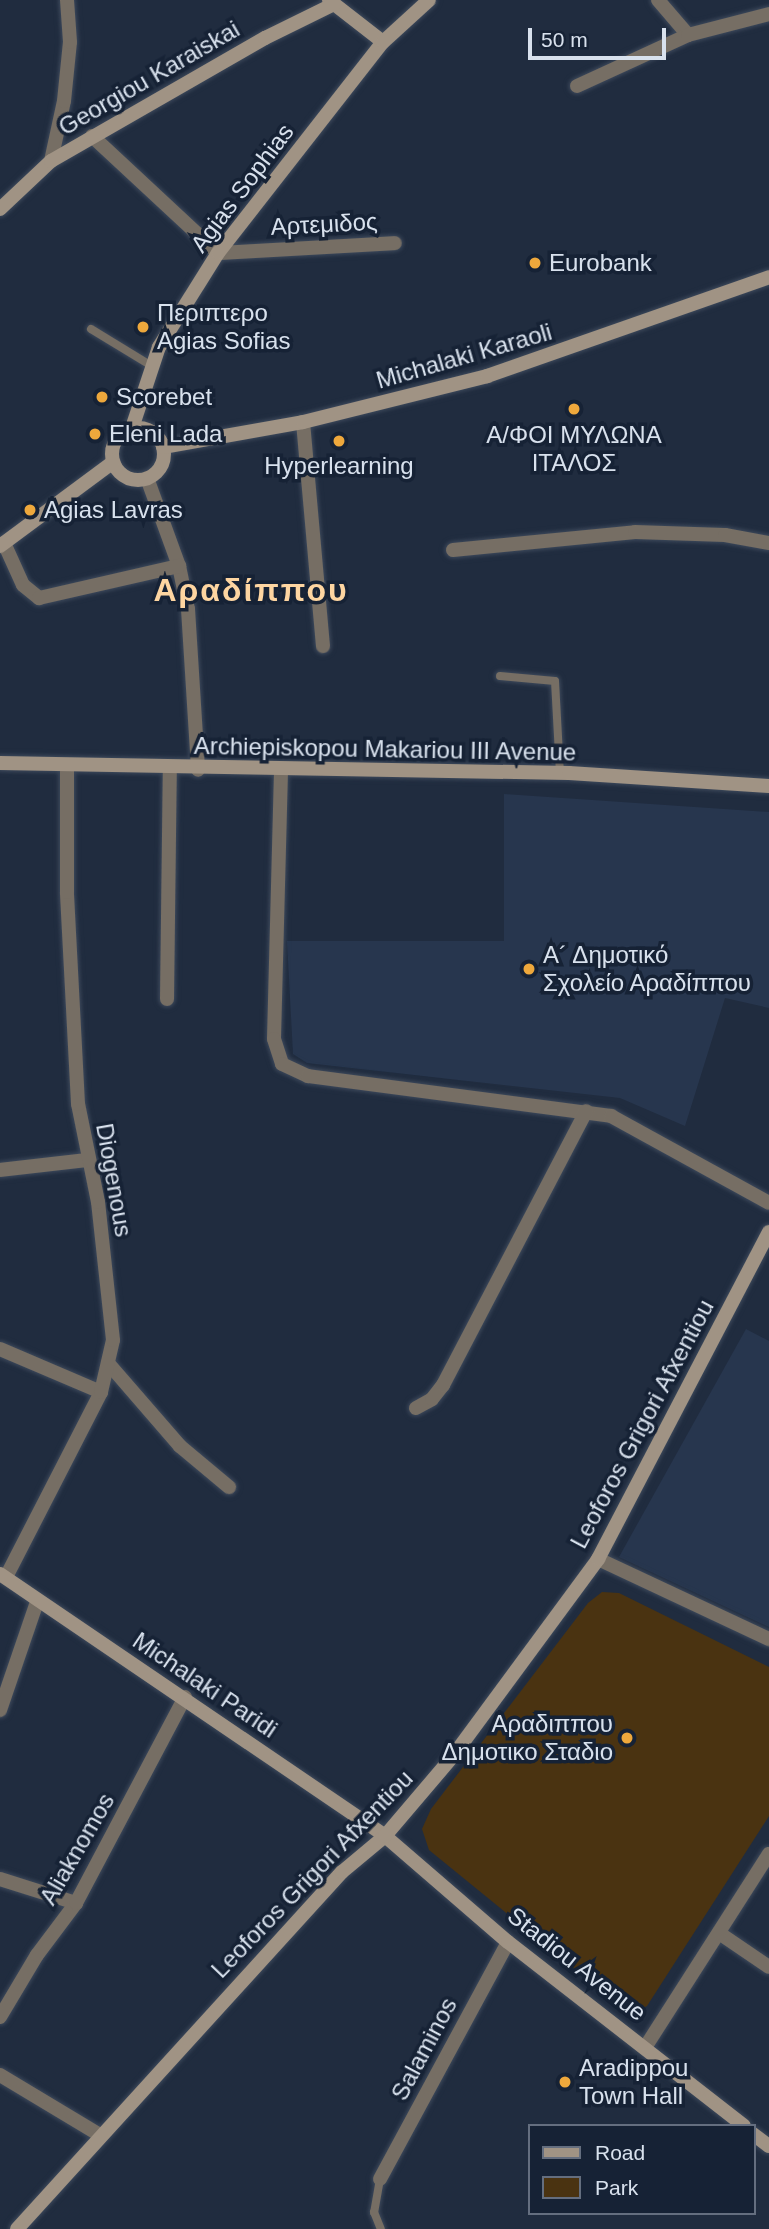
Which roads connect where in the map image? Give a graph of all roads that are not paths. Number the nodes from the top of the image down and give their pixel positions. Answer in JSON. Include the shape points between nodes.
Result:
{"nodes":[{"id":1,"x":67,"y":0,"type":"edge"},
{"id":2,"x":429,"y":0,"type":"edge"},
{"id":3,"x":658,"y":0,"type":"edge"},
{"id":4,"x":332,"y":2,"type":"edge"},
{"id":5,"x":769,"y":14,"type":"edge"},
{"id":6,"x":688,"y":35,"type":"junction"},
{"id":7,"x":383,"y":42,"type":"junction"},
{"id":8,"x":577,"y":86,"type":"dead end"},
{"id":9,"x":92,"y":136,"type":"junction"},
{"id":10,"x":51,"y":160,"type":"junction"},
{"id":11,"x":0,"y":209,"type":"edge"},
{"id":12,"x":395,"y":243,"type":"dead end"},
{"id":13,"x":218,"y":253,"type":"junction"},
{"id":14,"x":769,"y":277,"type":"edge"},
{"id":15,"x":91,"y":329,"type":"dead end"},
{"id":16,"x":150,"y":365,"type":"junction"},
{"id":17,"x":303,"y":422,"type":"junction"},
{"id":18,"x":132,"y":428,"type":"junction"},
{"id":19,"x":163,"y":447,"type":"junction"},
{"id":20,"x":113,"y":461,"type":"junction"},
{"id":21,"x":146,"y":478,"type":"junction"},
{"id":22,"x":769,"y":543,"type":"edge"},
{"id":23,"x":2,"y":545,"type":"edge"},
{"id":24,"x":453,"y":550,"type":"dead end"},
{"id":25,"x":179,"y":566,"type":"junction"},
{"id":26,"x":323,"y":646,"type":"dead end"},
{"id":27,"x":500,"y":676,"type":"dead end"},
{"id":28,"x":0,"y":763,"type":"edge"},
{"id":29,"x":67,"y":767,"type":"junction"},
{"id":30,"x":170,"y":769,"type":"junction"},
{"id":31,"x":198,"y":770,"type":"junction"},
{"id":32,"x":281,"y":771,"type":"junction"},
{"id":33,"x":560,"y":773,"type":"junction"},
{"id":34,"x":769,"y":786,"type":"edge"},
{"id":35,"x":167,"y":999,"type":"dead end"},
{"id":36,"x":586,"y":1111,"type":"junction"},
{"id":37,"x":86,"y":1160,"type":"junction"},
{"id":38,"x":0,"y":1170,"type":"edge"},
{"id":39,"x":769,"y":1203,"type":"edge"},
{"id":40,"x":769,"y":1232,"type":"edge"},
{"id":41,"x":0,"y":1349,"type":"edge"},
{"id":42,"x":108,"y":1363,"type":"junction"},
{"id":43,"x":101,"y":1392,"type":"junction"},
{"id":44,"x":416,"y":1408,"type":"dead end"},
{"id":45,"x":229,"y":1487,"type":"dead end"},
{"id":46,"x":598,"y":1559,"type":"junction"},
{"id":47,"x":3,"y":1575,"type":"edge"},
{"id":48,"x":37,"y":1602,"type":"junction"},
{"id":49,"x":769,"y":1639,"type":"edge"},
{"id":50,"x":185,"y":1698,"type":"junction"},
{"id":51,"x":0,"y":1710,"type":"edge"},
{"id":52,"x":385,"y":1836,"type":"junction"},
{"id":53,"x":769,"y":1854,"type":"edge"},
{"id":54,"x":0,"y":1879,"type":"edge"},
{"id":55,"x":76,"y":1903,"type":"junction"},
{"id":56,"x":719,"y":1933,"type":"junction"},
{"id":57,"x":508,"y":1942,"type":"junction"},
{"id":58,"x":769,"y":1966,"type":"edge"},
{"id":59,"x":0,"y":2017,"type":"edge"},
{"id":60,"x":646,"y":2046,"type":"junction"},
{"id":61,"x":0,"y":2075,"type":"edge"},
{"id":62,"x":742,"y":2124,"type":"edge"},
{"id":63,"x":100,"y":2135,"type":"junction"},
{"id":64,"x":380,"y":2179,"type":"joint"},
{"id":65,"x":17,"y":2229,"type":"edge"},
{"id":66,"x":381,"y":2229,"type":"edge"}],
"edges":[{"from":1,"to":10,"type":"street","via":[[70,43]]},
{"from":2,"to":7,"type":"street","name":"Agias Sophias"},
{"from":3,"to":6,"type":"street"},
{"from":4,"to":7,"type":"street"},
{"from":4,"to":9,"type":"street","name":"Georgiou Karaiskai"},
{"from":5,"to":6,"type":"street"},
{"from":6,"to":8,"type":"street"},
{"from":7,"to":13,"type":"street","name":"Agias Sophias"},
{"from":9,"to":10,"type":"street","name":"Georgiou Karaiskai"},
{"from":9,"to":13,"type":"street"},
{"from":10,"to":11,"type":"street","name":"Georgiou Karaiskai"},
{"from":12,"to":13,"type":"street","name":"Αρτεμιδος"},
{"from":13,"to":16,"type":"street","name":"Agias Sophias"},
{"from":14,"to":17,"type":"street","name":"Michalaki Karaoli","via":[[487,376]]},
{"from":15,"to":16,"type":"lane"},
{"from":16,"to":18,"type":"street","name":"Agias Sophias"},
{"from":17,"to":19,"type":"street","name":"Michalaki Karaoli"},
{"from":17,"to":26,"type":"street"},
{"from":18,"to":19,"type":"street","via":[[148,430]]},
{"from":18,"to":20,"type":"street","via":[[113,445]]},
{"from":19,"to":21,"type":"street","via":[[159,469]]},
{"from":20,"to":21,"type":"street","via":[[123,475]]},
{"from":20,"to":23,"type":"street"},
{"from":21,"to":25,"type":"street"},
{"from":22,"to":24,"type":"street","via":[[635,532]]},
{"from":23,"to":25,"type":"street","via":[[23,585],[39,598]]},
{"from":25,"to":31,"type":"street","via":[[192,643]]},
{"from":27,"to":33,"type":"lane","via":[[555,681]]},
{"from":28,"to":29,"type":"street","name":"Archiepiskopou Makariou III Avenue"},
{"from":29,"to":30,"type":"street","name":"Archiepiskopou Makariou III Avenue"},
{"from":29,"to":37,"type":"street","name":"Diogenous","via":[[68,905],[78,1104]]},
{"from":30,"to":31,"type":"street","name":"Archiepiskopou Makariou III Avenue"},
{"from":30,"to":35,"type":"street"},
{"from":31,"to":32,"type":"street","name":"Archiepiskopou Makariou III Avenue"},
{"from":32,"to":33,"type":"street","name":"Archiepiskopou Makariou III Avenue"},
{"from":32,"to":36,"type":"street","via":[[274,1039],[282,1064],[307,1076]]},
{"from":33,"to":34,"type":"street","name":"Archiepiskopou Makariou III Avenue"},
{"from":36,"to":39,"type":"street","via":[[621,1121]]},
{"from":36,"to":44,"type":"street","via":[[443,1385],[432,1399]]},
{"from":37,"to":38,"type":"street"},
{"from":37,"to":42,"type":"street","name":"Diogenous","via":[[104,1252],[113,1340]]},
{"from":40,"to":46,"type":"street","name":"Leoforos Grigori Afxentiou"},
{"from":41,"to":43,"type":"street"},
{"from":42,"to":43,"type":"street","name":"Diogenous"},
{"from":42,"to":45,"type":"street","via":[[180,1446]]},
{"from":43,"to":47,"type":"street","name":"Diogenous"},
{"from":46,"to":49,"type":"street"},
{"from":46,"to":52,"type":"street","name":"Leoforos Grigori Afxentiou","via":[[453,1756]]},
{"from":47,"to":48,"type":"street","name":"Michalaki Paridi"},
{"from":48,"to":50,"type":"street","name":"Michalaki Paridi"},
{"from":48,"to":51,"type":"street"},
{"from":50,"to":52,"type":"street","name":"Michalaki Paridi"},
{"from":50,"to":55,"type":"street","name":"Aliaknomos"},
{"from":52,"to":57,"type":"street","name":"Stadiou Avenue"},
{"from":52,"to":63,"type":"street","name":"Leoforos Grigori Afxentiou","via":[[342,1872]]},
{"from":53,"to":56,"type":"street"},
{"from":54,"to":55,"type":"street"},
{"from":55,"to":59,"type":"street","name":"Aliaknomos","via":[[37,1955]]},
{"from":56,"to":58,"type":"street"},
{"from":56,"to":60,"type":"street"},
{"from":57,"to":60,"type":"street","name":"Stadiou Avenue"},
{"from":57,"to":64,"type":"street","name":"Salaminos"},
{"from":60,"to":62,"type":"street","name":"Stadiou Avenue"},
{"from":61,"to":63,"type":"street"},
{"from":63,"to":65,"type":"street","name":"Leoforos Grigori Afxentiou"},
{"from":64,"to":66,"type":"lane","via":[[374,2212]]}]}
